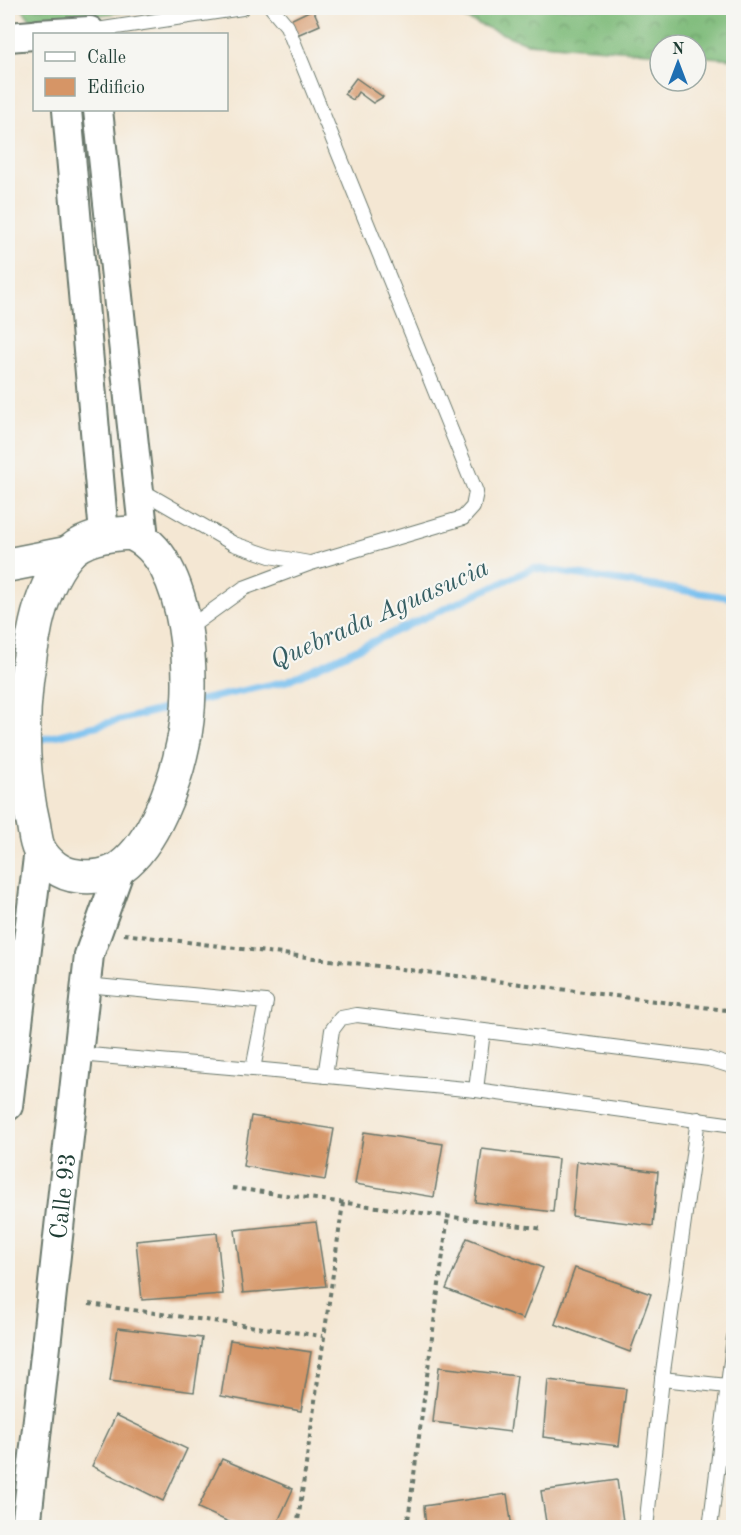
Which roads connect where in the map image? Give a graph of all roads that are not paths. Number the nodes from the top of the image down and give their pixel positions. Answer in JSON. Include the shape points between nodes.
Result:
{"nodes":[{"id":1,"x":242,"y":8,"type":"edge"},
{"id":2,"x":272,"y":8,"type":"edge"},
{"id":3,"x":90,"y":33,"type":"edge"},
{"id":4,"x":33,"y":35,"type":"edge"},
{"id":5,"x":8,"y":37,"type":"edge"},
{"id":6,"x":67,"y":111,"type":"edge"},
{"id":7,"x":98,"y":111,"type":"edge"},
{"id":8,"x":139,"y":489,"type":"junction"},
{"id":9,"x":104,"y":534,"type":"junction"},
{"id":10,"x":144,"y":538,"type":"junction"},
{"id":11,"x":69,"y":553,"type":"junction"},
{"id":12,"x":311,"y":563,"type":"junction"},
{"id":13,"x":8,"y":564,"type":"edge"},
{"id":14,"x":184,"y":632,"type":"junction"},
{"id":15,"x":18,"y":697,"type":"edge"},
{"id":16,"x":39,"y":849,"type":"junction"},
{"id":17,"x":120,"y":869,"type":"junction"},
{"id":18,"x":86,"y":985,"type":"junction"},
{"id":19,"x":483,"y":1030,"type":"junction"},
{"id":20,"x":78,"y":1054,"type":"junction"},
{"id":21,"x":734,"y":1067,"type":"edge"},
{"id":22,"x":253,"y":1069,"type":"junction"},
{"id":23,"x":325,"y":1076,"type":"junction"},
{"id":24,"x":476,"y":1090,"type":"junction"},
{"id":25,"x":8,"y":1106,"type":"edge"},
{"id":26,"x":698,"y":1119,"type":"junction"},
{"id":27,"x":734,"y":1125,"type":"edge"},
{"id":28,"x":734,"y":1337,"type":"edge"},
{"id":29,"x":662,"y":1379,"type":"junction"},
{"id":30,"x":728,"y":1386,"type":"junction"},
{"id":31,"x":27,"y":1527,"type":"edge"},
{"id":32,"x":646,"y":1527,"type":"edge"},
{"id":33,"x":710,"y":1527,"type":"edge"}],
"edges":[{"from":1,"to":3,"type":"lane"},
{"from":2,"to":12,"type":"lane","via":[[287,26],[476,492],[473,507],[463,518]]},
{"from":4,"to":5,"type":"street"},
{"from":6,"to":9,"type":"street"},
{"from":7,"to":8,"type":"street"},
{"from":8,"to":10,"type":"street"},
{"from":8,"to":12,"type":"lane","via":[[234,544]]},
{"from":9,"to":10,"type":"street","via":[[130,533]]},
{"from":9,"to":11,"type":"street"},
{"from":10,"to":14,"type":"street","via":[[164,564],[180,601]]},
{"from":11,"to":13,"type":"street"},
{"from":11,"to":15,"type":"street","via":[[50,583],[36,622]]},
{"from":12,"to":14,"type":"lane","via":[[244,588]]},
{"from":14,"to":17,"type":"street","via":[[190,671],[184,742],[169,793],[142,848]]},
{"from":15,"to":16,"type":"street","via":[[30,810]]},
{"from":16,"to":17,"type":"street","via":[[53,867],[75,876],[96,878]]},
{"from":16,"to":25,"type":"street"},
{"from":17,"to":18,"type":"street","name":"Calle 93","via":[[89,955]]},
{"from":18,"to":20,"type":"street","name":"Calle 93"},
{"from":18,"to":22,"type":"lane","via":[[266,1002]]},
{"from":19,"to":21,"type":"lane","via":[[709,1059]]},
{"from":19,"to":23,"type":"lane","via":[[357,1015],[341,1018],[332,1030]]},
{"from":19,"to":24,"type":"lane"},
{"from":20,"to":22,"type":"lane"},
{"from":20,"to":31,"type":"street","name":"Calle 93"},
{"from":22,"to":23,"type":"lane"},
{"from":23,"to":24,"type":"lane"},
{"from":24,"to":26,"type":"lane"},
{"from":26,"to":27,"type":"lane"},
{"from":26,"to":29,"type":"lane"},
{"from":28,"to":30,"type":"lane"},
{"from":29,"to":30,"type":"lane"},
{"from":29,"to":32,"type":"lane"},
{"from":30,"to":33,"type":"lane"}]}
